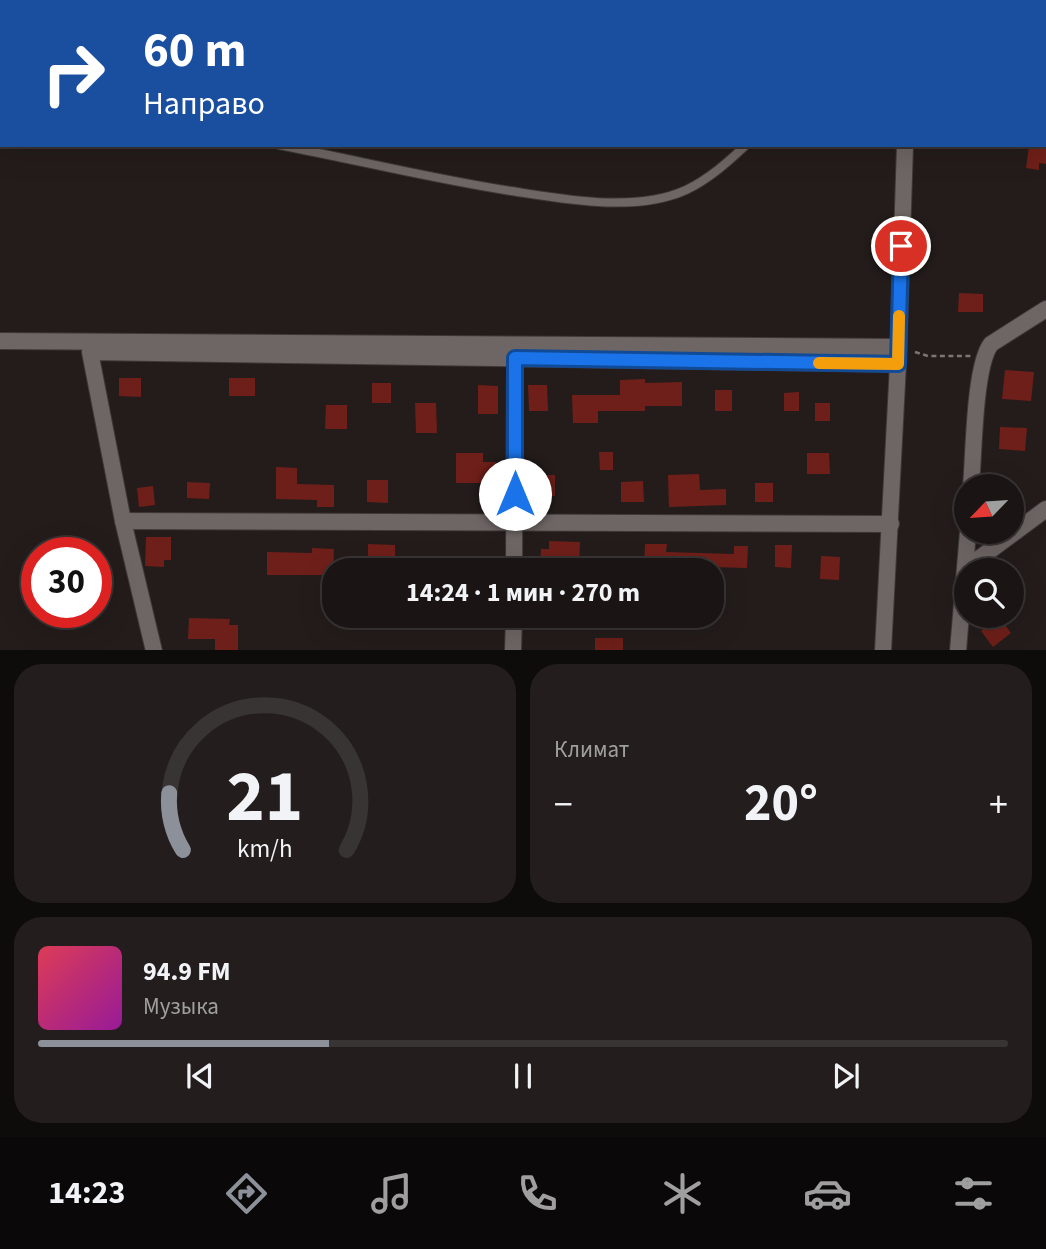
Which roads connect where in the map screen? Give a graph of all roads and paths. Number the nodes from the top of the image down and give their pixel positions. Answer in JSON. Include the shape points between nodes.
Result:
{"nodes":[{"id":1,"x":289,"y":147,"type":"edge"},
{"id":2,"x":744,"y":147,"type":"edge"},
{"id":3,"x":905,"y":147,"type":"edge"},
{"id":4,"x":1046,"y":310,"type":"edge"},
{"id":5,"x":0,"y":341,"type":"edge"},
{"id":6,"x":989,"y":347,"type":"junction"},
{"id":7,"x":898,"y":356,"type":"junction"},
{"id":8,"x":515,"y":358,"type":"junction"},
{"id":9,"x":972,"y":474,"type":"edge"},
{"id":10,"x":1046,"y":509,"type":"edge"},
{"id":11,"x":123,"y":521,"type":"junction"},
{"id":12,"x":515,"y":521,"type":"junction"},
{"id":13,"x":891,"y":524,"type":"junction"},
{"id":14,"x":514,"y":558,"type":"edge"},
{"id":15,"x":980,"y":558,"type":"edge"},
{"id":16,"x":514,"y":628,"type":"edge"},
{"id":17,"x":960,"y":628,"type":"edge"},
{"id":18,"x":155,"y":650,"type":"edge"},
{"id":19,"x":513,"y":650,"type":"edge"},
{"id":20,"x":883,"y":650,"type":"edge"},
{"id":21,"x":958,"y":650,"type":"edge"}],
"edges":[{"from":1,"to":2,"type":"lane","via":[[461,183],[586,202],[642,201],[684,190],[721,168]]},
{"from":3,"to":7,"type":"street"},
{"from":4,"to":6,"type":"street"},
{"from":5,"to":7,"type":"street"},
{"from":6,"to":7,"type":"path","via":[[971,356]]},
{"from":6,"to":9,"type":"street","via":[[980,384]]},
{"from":7,"to":8,"type":"street"},
{"from":7,"to":13,"type":"street"},
{"from":8,"to":11,"type":"street","via":[[90,352]]},
{"from":8,"to":12,"type":"street"},
{"from":10,"to":15,"type":"street"},
{"from":11,"to":12,"type":"street"},
{"from":11,"to":18,"type":"street"},
{"from":12,"to":13,"type":"street"},
{"from":12,"to":14,"type":"street"},
{"from":13,"to":20,"type":"street"},
{"from":16,"to":19,"type":"street"},
{"from":17,"to":21,"type":"street"}]}
